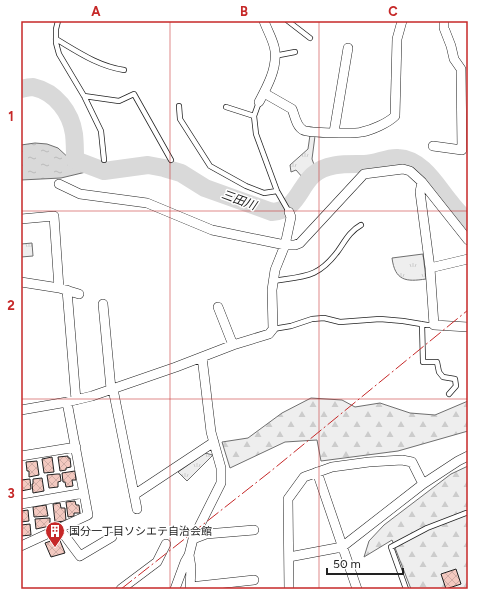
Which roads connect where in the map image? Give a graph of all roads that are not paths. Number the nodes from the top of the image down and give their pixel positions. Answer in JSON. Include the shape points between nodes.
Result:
{"nodes":[{"id":1,"x":58,"y":21,"type":"edge"},
{"id":2,"x":264,"y":21,"type":"edge"},
{"id":3,"x":288,"y":21,"type":"edge"},
{"id":4,"x":402,"y":21,"type":"edge"},
{"id":5,"x":444,"y":21,"type":"edge"},
{"id":6,"x":56,"y":38,"type":"junction"},
{"id":7,"x":310,"y":38,"type":"dead end"},
{"id":8,"x":348,"y":48,"type":"dead end"},
{"id":9,"x":295,"y":52,"type":"dead end"},
{"id":10,"x":274,"y":56,"type":"junction"},
{"id":11,"x":124,"y":70,"type":"dead end"},
{"id":12,"x":264,"y":94,"type":"junction"},
{"id":13,"x":84,"y":96,"type":"junction"},
{"id":14,"x":259,"y":102,"type":"joint"},
{"id":15,"x":178,"y":106,"type":"dead end"},
{"id":16,"x":226,"y":107,"type":"dead end"},
{"id":17,"x":254,"y":116,"type":"junction"},
{"id":18,"x":334,"y":132,"type":"junction"},
{"id":19,"x":433,"y":146,"type":"dead end"},
{"id":20,"x":465,"y":152,"type":"edge"},
{"id":21,"x":104,"y":160,"type":"dead end"},
{"id":22,"x":171,"y":160,"type":"dead end"},
{"id":23,"x":422,"y":182,"type":"junction"},
{"id":24,"x":59,"y":184,"type":"dead end"},
{"id":25,"x":277,"y":191,"type":"junction"},
{"id":26,"x":287,"y":209,"type":"joint"},
{"id":27,"x":21,"y":219,"type":"edge"},
{"id":28,"x":361,"y":225,"type":"dead end"},
{"id":29,"x":468,"y":240,"type":"edge"},
{"id":30,"x":285,"y":245,"type":"junction"},
{"id":31,"x":468,"y":259,"type":"edge"},
{"id":32,"x":430,"y":268,"type":"junction"},
{"id":33,"x":273,"y":281,"type":"junction"},
{"id":34,"x":21,"y":282,"type":"edge"},
{"id":35,"x":63,"y":289,"type":"junction"},
{"id":36,"x":79,"y":294,"type":"dead end"},
{"id":37,"x":103,"y":304,"type":"dead end"},
{"id":38,"x":218,"y":307,"type":"dead end"},
{"id":39,"x":422,"y":324,"type":"junction"},
{"id":40,"x":434,"y":324,"type":"junction"},
{"id":41,"x":468,"y":327,"type":"edge"},
{"id":42,"x":273,"y":328,"type":"junction"},
{"id":43,"x":233,"y":345,"type":"junction"},
{"id":44,"x":202,"y":357,"type":"junction"},
{"id":45,"x":112,"y":389,"type":"junction"},
{"id":46,"x":449,"y":394,"type":"dead end"},
{"id":47,"x":72,"y":401,"type":"junction"},
{"id":48,"x":21,"y":410,"type":"edge"},
{"id":49,"x":214,"y":442,"type":"junction"},
{"id":50,"x":76,"y":447,"type":"junction"},
{"id":51,"x":21,"y":456,"type":"edge"},
{"id":52,"x":468,"y":456,"type":"edge"},
{"id":53,"x":316,"y":472,"type":"junction"},
{"id":54,"x":423,"y":484,"type":"junction"},
{"id":55,"x":84,"y":493,"type":"junction"},
{"id":56,"x":134,"y":495,"type":"junction"},
{"id":57,"x":21,"y":504,"type":"edge"},
{"id":58,"x":137,"y":509,"type":"dead end"},
{"id":59,"x":466,"y":513,"type":"dead end"},
{"id":60,"x":60,"y":528,"type":"junction"},
{"id":61,"x":254,"y":530,"type":"dead end"},
{"id":62,"x":112,"y":537,"type":"dead end"},
{"id":63,"x":193,"y":539,"type":"junction"},
{"id":64,"x":166,"y":544,"type":"dead end"},
{"id":65,"x":21,"y":546,"type":"edge"},
{"id":66,"x":342,"y":548,"type":"junction"},
{"id":67,"x":189,"y":555,"type":"junction"},
{"id":68,"x":289,"y":557,"type":"junction"},
{"id":69,"x":254,"y":580,"type":"dead end"},
{"id":70,"x":190,"y":588,"type":"edge"},
{"id":71,"x":121,"y":589,"type":"edge"},
{"id":72,"x":175,"y":589,"type":"edge"},
{"id":73,"x":289,"y":589,"type":"edge"},
{"id":74,"x":357,"y":589,"type":"edge"},
{"id":75,"x":406,"y":589,"type":"edge"}],
"edges":[{"from":1,"to":6,"type":"lane"},
{"from":2,"to":10,"type":"street","via":[[275,51]]},
{"from":3,"to":7,"type":"lane"},
{"from":4,"to":18,"type":"street","via":[[397,39],[395,116],[389,122],[362,132]]},
{"from":5,"to":20,"type":"street","via":[[454,59],[461,69]]},
{"from":6,"to":11,"type":"lane","via":[[93,61]]},
{"from":6,"to":13,"type":"lane","via":[[59,54]]},
{"from":8,"to":18,"type":"street"},
{"from":9,"to":10,"type":"lane"},
{"from":10,"to":12,"type":"street","via":[[273,70]]},
{"from":12,"to":14,"type":"street"},
{"from":12,"to":18,"type":"street","via":[[292,109],[297,124],[304,131]]},
{"from":13,"to":21,"type":"lane","via":[[101,130]]},
{"from":13,"to":22,"type":"lane","via":[[119,101],[134,94]]},
{"from":14,"to":17,"type":"lane"},
{"from":15,"to":25,"type":"lane","via":[[180,119],[210,166],[264,193]]},
{"from":16,"to":17,"type":"lane"},
{"from":17,"to":25,"type":"lane","via":[[256,134]]},
{"from":19,"to":20,"type":"street"},
{"from":23,"to":29,"type":"street"},
{"from":23,"to":30,"type":"street","via":[[404,169],[364,174],[300,243]]},
{"from":23,"to":32,"type":"street","via":[[420,192]]},
{"from":24,"to":30,"type":"street","via":[[80,194],[147,203],[212,230]]},
{"from":25,"to":26,"type":"lane"},
{"from":26,"to":30,"type":"street","via":[[291,217]]},
{"from":27,"to":35,"type":"street","via":[[54,216]]},
{"from":28,"to":33,"type":"lane","via":[[353,230],[323,268],[312,274]]},
{"from":30,"to":33,"type":"street"},
{"from":31,"to":32,"type":"street"},
{"from":32,"to":40,"type":"street"},
{"from":33,"to":42,"type":"street"},
{"from":34,"to":35,"type":"street"},
{"from":35,"to":36,"type":"street"},
{"from":35,"to":47,"type":"street"},
{"from":37,"to":45,"type":"street"},
{"from":38,"to":43,"type":"street"},
{"from":39,"to":40,"type":"lane"},
{"from":39,"to":42,"type":"lane","via":[[380,319],[340,322],[324,318]]},
{"from":39,"to":46,"type":"lane","via":[[423,362],[436,362],[443,377],[456,379],[456,386]]},
{"from":40,"to":41,"type":"street"},
{"from":42,"to":43,"type":"street","via":[[269,334]]},
{"from":43,"to":44,"type":"street"},
{"from":44,"to":45,"type":"street"},
{"from":44,"to":49,"type":"street"},
{"from":45,"to":47,"type":"street"},
{"from":45,"to":56,"type":"street"},
{"from":47,"to":48,"type":"street"},
{"from":47,"to":50,"type":"street"},
{"from":49,"to":56,"type":"street"},
{"from":49,"to":63,"type":"street","via":[[221,468],[221,483]]},
{"from":50,"to":51,"type":"street"},
{"from":50,"to":55,"type":"street"},
{"from":52,"to":54,"type":"street"},
{"from":53,"to":54,"type":"street","via":[[332,467],[402,460],[412,462]]},
{"from":53,"to":66,"type":"street"},
{"from":53,"to":68,"type":"street","via":[[304,476],[288,499]]},
{"from":54,"to":66,"type":"street"},
{"from":55,"to":57,"type":"street"},
{"from":55,"to":60,"type":"street","via":[[88,515]]},
{"from":56,"to":58,"type":"street"},
{"from":59,"to":75,"type":"lane","via":[[427,528],[391,547]]},
{"from":60,"to":62,"type":"street","via":[[80,556]]},
{"from":60,"to":65,"type":"street"},
{"from":61,"to":63,"type":"street","via":[[206,534]]},
{"from":63,"to":67,"type":"street"},
{"from":64,"to":71,"type":"street","via":[[157,562]]},
{"from":66,"to":68,"type":"street"},
{"from":66,"to":74,"type":"street"},
{"from":67,"to":70,"type":"street"},
{"from":67,"to":72,"type":"street"},
{"from":68,"to":73,"type":"street"},
{"from":69,"to":70,"type":"street"}]}
